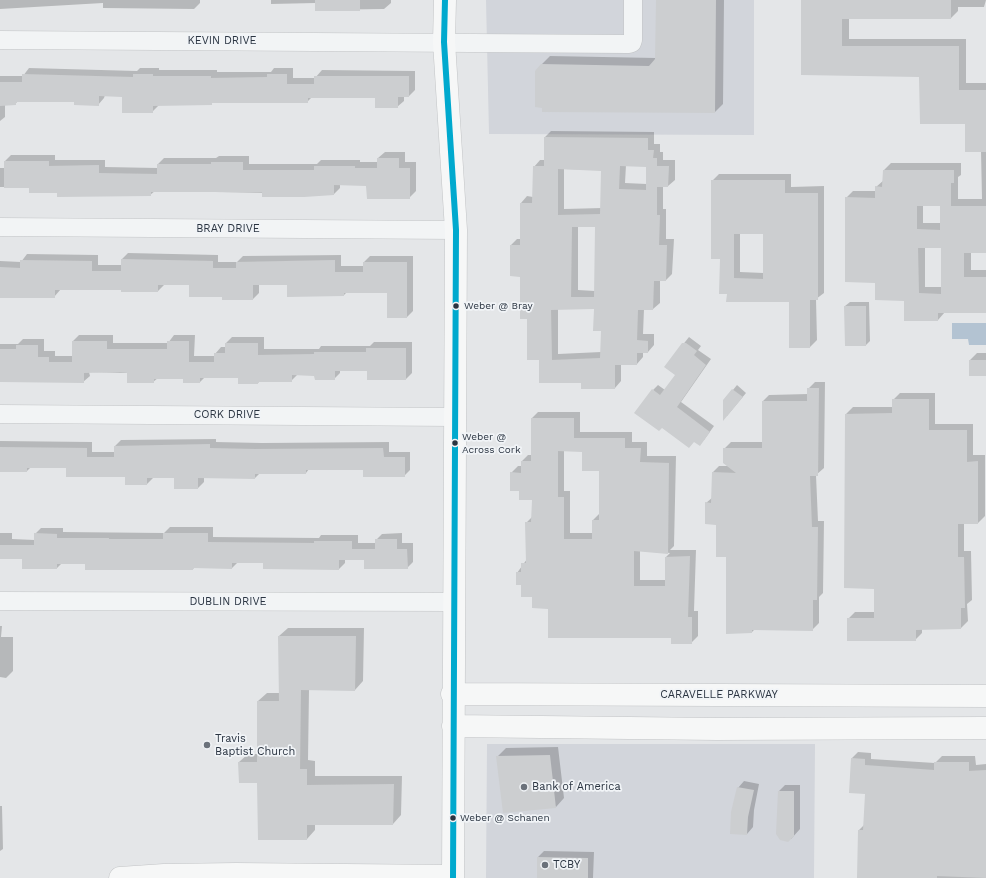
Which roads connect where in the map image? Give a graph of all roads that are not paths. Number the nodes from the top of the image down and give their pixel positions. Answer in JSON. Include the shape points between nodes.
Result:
{"nodes":[{"id":1,"x":445,"y":0,"type":"edge"},
{"id":2,"x":633,"y":0,"type":"edge"},
{"id":3,"x":0,"y":40,"type":"edge"},
{"id":4,"x":444,"y":42,"type":"junction"},
{"id":5,"x":0,"y":227,"type":"edge"},
{"id":6,"x":456,"y":230,"type":"junction"},
{"id":7,"x":0,"y":414,"type":"edge"},
{"id":8,"x":454,"y":416,"type":"junction"},
{"id":9,"x":0,"y":601,"type":"edge"},
{"id":10,"x":455,"y":602,"type":"junction"},
{"id":11,"x":452,"y":694,"type":"junction"},
{"id":12,"x":986,"y":696,"type":"edge"},
{"id":13,"x":453,"y":726,"type":"junction"},
{"id":14,"x":986,"y":728,"type":"edge"},
{"id":15,"x":452,"y":877,"type":"edge"},
{"id":16,"x":120,"y":878,"type":"edge"}],
"edges":[{"from":1,"to":4,"type":"street"},
{"from":2,"to":4,"type":"street","name":"KEVIN DRIVE","via":[[633,40],[629,44]]},
{"from":3,"to":4,"type":"street","name":"KEVIN DRIVE"},
{"from":4,"to":6,"type":"street"},
{"from":5,"to":6,"type":"street","name":"BRAY DRIVE"},
{"from":6,"to":8,"type":"street"},
{"from":7,"to":8,"type":"street","name":"CORK DRIVE"},
{"from":8,"to":10,"type":"street"},
{"from":9,"to":10,"type":"street","name":"DUBLIN DRIVE"},
{"from":10,"to":11,"type":"street"},
{"from":11,"to":12,"type":"street","name":"CARAVELLE PARKWAY"},
{"from":11,"to":13,"type":"street"},
{"from":13,"to":14,"type":"street","via":[[710,729]]},
{"from":13,"to":15,"type":"street"},
{"from":15,"to":16,"type":"street","via":[[236,874]]}]}
